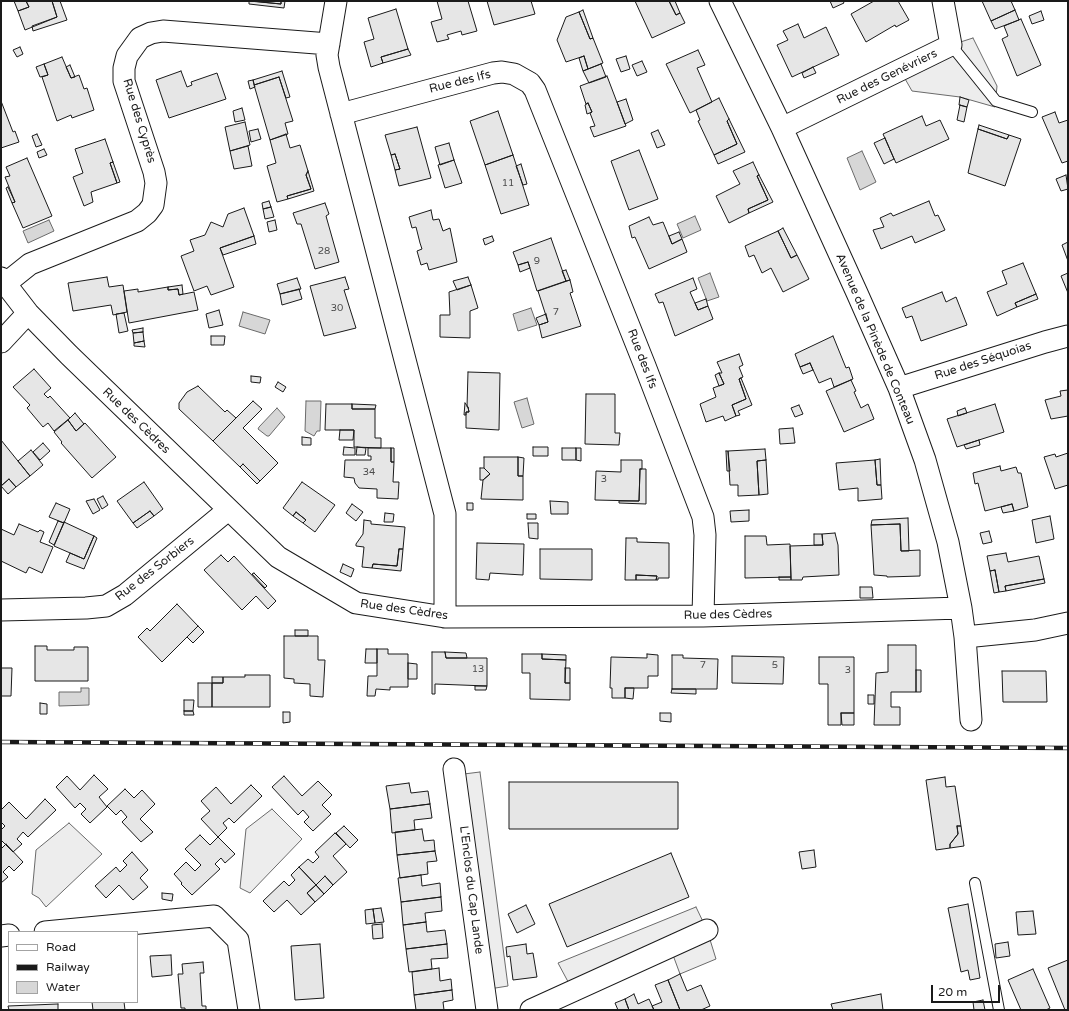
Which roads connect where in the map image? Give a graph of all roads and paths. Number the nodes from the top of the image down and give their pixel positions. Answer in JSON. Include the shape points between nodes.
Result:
{"nodes":[{"id":1,"x":336,"y":1,"type":"edge"},
{"id":2,"x":720,"y":1,"type":"edge"},
{"id":3,"x":943,"y":1,"type":"edge"},
{"id":4,"x":329,"y":44,"type":"junction"},
{"id":5,"x":951,"y":45,"type":"junction"},
{"id":6,"x":1032,"y":112,"type":"dead end"},
{"id":7,"x":341,"y":114,"type":"junction"},
{"id":8,"x":782,"y":128,"type":"junction"},
{"id":9,"x":3,"y":281,"type":"edge"},
{"id":10,"x":28,"y":313,"type":"junction"},
{"id":11,"x":1068,"y":336,"type":"edge"},
{"id":12,"x":1,"y":342,"type":"edge"},
{"id":13,"x":899,"y":388,"type":"junction"},
{"id":14,"x":228,"y":510,"type":"junction"},
{"id":15,"x":961,"y":608,"type":"junction"},
{"id":16,"x":1,"y":610,"type":"edge"},
{"id":17,"x":703,"y":616,"type":"junction"},
{"id":18,"x":445,"y":617,"type":"junction"},
{"id":19,"x":1068,"y":623,"type":"edge"},
{"id":20,"x":965,"y":637,"type":"junction"},
{"id":21,"x":971,"y":720,"type":"dead end"},
{"id":22,"x":454,"y":769,"type":"dead end"},
{"id":23,"x":975,"y":883,"type":"dead end"},
{"id":24,"x":707,"y":930,"type":"dead end"},
{"id":25,"x":56,"y":931,"type":"edge"},
{"id":26,"x":249,"y":1010,"type":"edge"},
{"id":27,"x":487,"y":1010,"type":"edge"},
{"id":28,"x":532,"y":1010,"type":"edge"},
{"id":29,"x":999,"y":1010,"type":"edge"}],
"edges":[{"from":1,"to":4,"type":"street"},
{"from":2,"to":8,"type":"street","name":"Avenue de la Pinède de Conteau"},
{"from":3,"to":5,"type":"street","name":"Rue des Genévriers"},
{"from":4,"to":7,"type":"street","via":[[329,67]]},
{"from":4,"to":9,"type":"street","name":"Rue des Cyprès","via":[[163,31],[140,38],[127,56],[124,81],[154,172],[156,183],[153,205],[138,221],[30,264]]},
{"from":5,"to":6,"type":"lane","via":[[996,100]]},
{"from":5,"to":8,"type":"street","name":"Rue des Genévriers"},
{"from":7,"to":17,"type":"street","name":"Rue des Ifs","via":[[493,73],[514,74],[530,82],[645,366],[702,517],[705,535]]},
{"from":7,"to":18,"type":"street","via":[[445,514]]},
{"from":8,"to":13,"type":"street","name":"Avenue de la Pinède de Conteau"},
{"from":9,"to":10,"type":"street","name":"Rue des Cèdres"},
{"from":10,"to":12,"type":"street"},
{"from":10,"to":14,"type":"street","name":"Rue des Cèdres"},
{"from":11,"to":13,"type":"street","name":"Rue des Séquoias"},
{"from":13,"to":15,"type":"street","name":"Avenue de la Pinède de Conteau","via":[[939,503]]},
{"from":14,"to":16,"type":"street","name":"Rue des Sorbiers","via":[[125,595],[106,606]]},
{"from":14,"to":18,"type":"street","name":"Rue des Cèdres","via":[[278,557],[356,604]]},
{"from":15,"to":17,"type":"street","name":"Rue des Cèdres"},
{"from":15,"to":20,"type":"street","name":"Avenue de la Pinède de Conteau"},
{"from":17,"to":18,"type":"street","name":"Rue des Cèdres"},
{"from":19,"to":20,"type":"street","via":[[1035,630]]},
{"from":20,"to":21,"type":"street","name":"Avenue de la Pinède de Conteau"},
{"from":22,"to":27,"type":"street","name":"L'Enclos du Cap Lande"},
{"from":23,"to":29,"type":"lane"},
{"from":24,"to":28,"type":"street"},
{"from":25,"to":26,"type":"street","via":[[214,916],[238,940]]}]}
